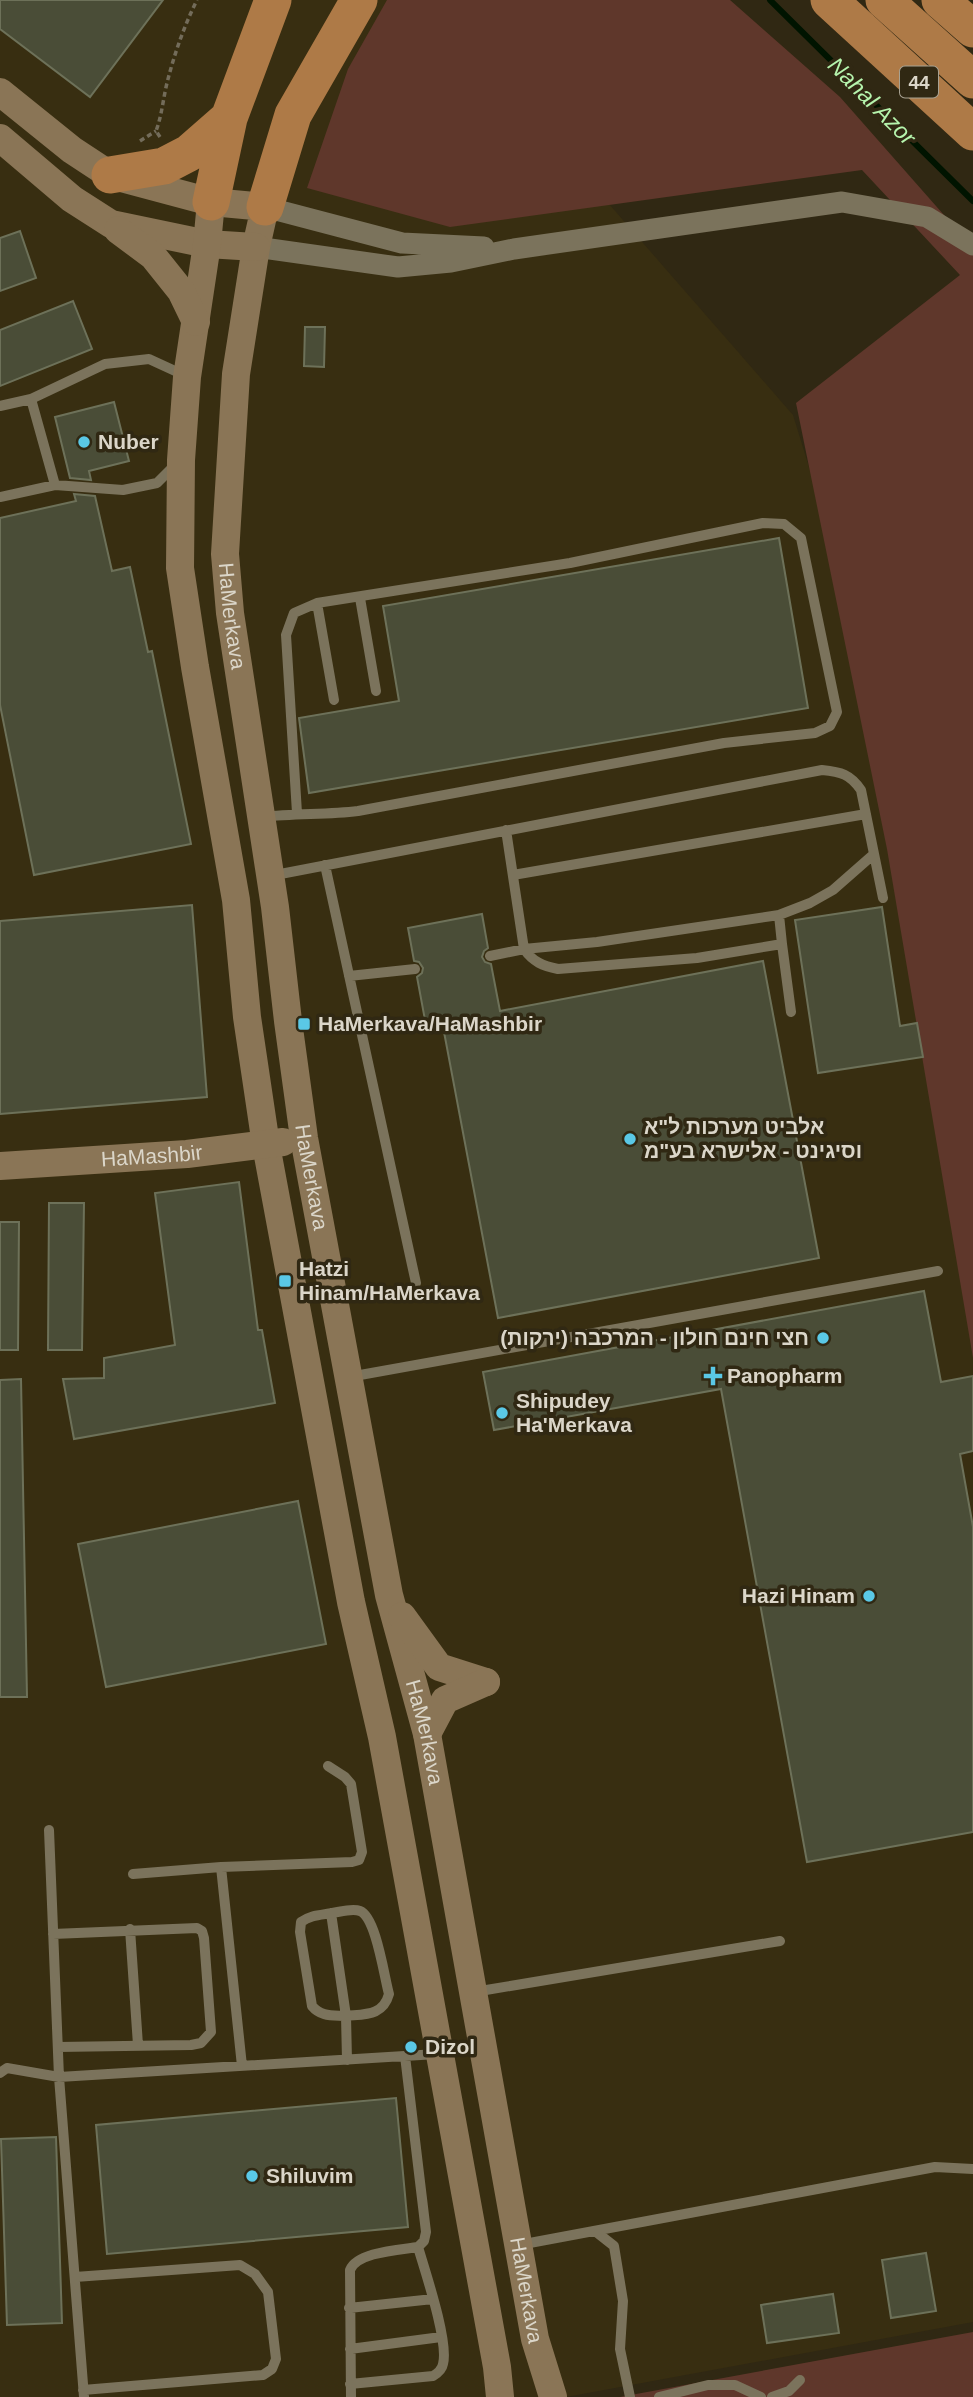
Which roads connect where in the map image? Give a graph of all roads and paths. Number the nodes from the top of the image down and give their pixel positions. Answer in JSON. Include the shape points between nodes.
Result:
{"nodes":[{"id":1,"x":272,"y":0,"type":"edge"},
{"id":2,"x":359,"y":0,"type":"edge"},
{"id":3,"x":829,"y":0,"type":"edge"},
{"id":4,"x":884,"y":0,"type":"edge"},
{"id":5,"x":940,"y":0,"type":"edge"},
{"id":6,"x":973,"y":29,"type":"edge"},
{"id":7,"x":973,"y":80,"type":"edge"},
{"id":8,"x":0,"y":92,"type":"edge"},
{"id":9,"x":229,"y":118,"type":"junction"},
{"id":10,"x":973,"y":132,"type":"edge"},
{"id":11,"x":0,"y":138,"type":"edge"},
{"id":12,"x":110,"y":175,"type":"junction"},
{"id":13,"x":211,"y":202,"type":"junction"},
{"id":14,"x":265,"y":207,"type":"junction"},
{"id":15,"x":111,"y":224,"type":"junction"},
{"id":16,"x":207,"y":244,"type":"junction"},
{"id":17,"x":973,"y":245,"type":"edge"},
{"id":18,"x":256,"y":247,"type":"junction"},
{"id":19,"x":514,"y":249,"type":"junction"},
{"id":20,"x":196,"y":322,"type":"junction"},
{"id":21,"x":187,"y":377,"type":"junction"},
{"id":22,"x":31,"y":399,"type":"junction"},
{"id":23,"x":0,"y":406,"type":"edge"},
{"id":24,"x":181,"y":460,"type":"junction"},
{"id":25,"x":55,"y":485,"type":"junction"},
{"id":26,"x":0,"y":497,"type":"edge"},
{"id":27,"x":360,"y":598,"type":"junction"},
{"id":28,"x":317,"y":603,"type":"junction"},
{"id":29,"x":376,"y":691,"type":"dead end"},
{"id":30,"x":334,"y":700,"type":"dead end"},
{"id":31,"x":297,"y":813,"type":"junction"},
{"id":32,"x":866,"y":814,"type":"junction"},
{"id":33,"x":261,"y":817,"type":"junction"},
{"id":34,"x":506,"y":830,"type":"junction"},
{"id":35,"x":874,"y":854,"type":"junction"},
{"id":36,"x":326,"y":865,"type":"junction"},
{"id":37,"x":513,"y":875,"type":"junction"},
{"id":38,"x":270,"y":876,"type":"junction"},
{"id":39,"x":883,"y":898,"type":"dead end"},
{"id":40,"x":779,"y":915,"type":"junction"},
{"id":41,"x":782,"y":944,"type":"junction"},
{"id":42,"x":524,"y":949,"type":"junction"},
{"id":43,"x":490,"y":956,"type":"dead end"},
{"id":44,"x":415,"y":969,"type":"dead end"},
{"id":45,"x":349,"y":976,"type":"junction"},
{"id":46,"x":791,"y":1012,"type":"dead end"},
{"id":47,"x":304,"y":1138,"type":"junction"},
{"id":48,"x":266,"y":1145,"type":"junction"},
{"id":49,"x":0,"y":1166,"type":"edge"},
{"id":50,"x":938,"y":1271,"type":"dead end"},
{"id":51,"x":416,"y":1283,"type":"dead end"},
{"id":52,"x":348,"y":1377,"type":"junction"},
{"id":53,"x":389,"y":1595,"type":"junction"},
{"id":54,"x":427,"y":1734,"type":"junction"},
{"id":55,"x":328,"y":1766,"type":"dead end"},
{"id":56,"x":48,"y":1830,"type":"dead end"},
{"id":57,"x":221,"y":1867,"type":"junction"},
{"id":58,"x":133,"y":1874,"type":"dead end"},
{"id":59,"x":331,"y":1913,"type":"junction"},
{"id":60,"x":130,"y":1929,"type":"junction"},
{"id":61,"x":53,"y":1934,"type":"junction"},
{"id":62,"x":780,"y":1941,"type":"dead end"},
{"id":63,"x":474,"y":1992,"type":"junction"},
{"id":64,"x":346,"y":2016,"type":"junction"},
{"id":65,"x":138,"y":2045,"type":"junction"},
{"id":66,"x":58,"y":2048,"type":"junction"},
{"id":67,"x":440,"y":2053,"type":"junction"},
{"id":68,"x":404,"y":2056,"type":"junction"},
{"id":69,"x":347,"y":2060,"type":"junction"},
{"id":70,"x":242,"y":2066,"type":"junction"},
{"id":71,"x":2,"y":2068,"type":"edge"},
{"id":72,"x":59,"y":2077,"type":"junction"},
{"id":73,"x":973,"y":2169,"type":"edge"},
{"id":74,"x":595,"y":2231,"type":"junction"},
{"id":75,"x":519,"y":2245,"type":"junction"},
{"id":76,"x":418,"y":2247,"type":"junction"},
{"id":77,"x":75,"y":2277,"type":"junction"},
{"id":78,"x":433,"y":2299,"type":"junction"},
{"id":79,"x":349,"y":2308,"type":"junction"},
{"id":80,"x":441,"y":2337,"type":"junction"},
{"id":81,"x":350,"y":2349,"type":"junction"},
{"id":82,"x":800,"y":2380,"type":"dead end"},
{"id":83,"x":350,"y":2384,"type":"junction"},
{"id":84,"x":83,"y":2394,"type":"edge"},
{"id":85,"x":351,"y":2397,"type":"edge"},
{"id":86,"x":500,"y":2397,"type":"edge"},
{"id":87,"x":553,"y":2397,"type":"edge"},
{"id":88,"x":630,"y":2397,"type":"edge"},
{"id":89,"x":659,"y":2397,"type":"edge"},
{"id":90,"x":761,"y":2397,"type":"edge"},
{"id":91,"x":772,"y":2397,"type":"edge"}],
"edges":[{"from":1,"to":9,"type":"highway"},
{"from":2,"to":14,"type":"highway","via":[[293,115]]},
{"from":3,"to":10,"type":"highway","number":"44"},
{"from":4,"to":7,"type":"highway","number":"44"},
{"from":5,"to":6,"type":"highway"},
{"from":8,"to":12,"type":"street"},
{"from":9,"to":12,"type":"highway","via":[[189,153],[163,166]]},
{"from":9,"to":13,"type":"highway"},
{"from":11,"to":15,"type":"street","via":[[72,199]]},
{"from":12,"to":13,"type":"street"},
{"from":13,"to":14,"type":"street"},
{"from":13,"to":16,"type":"street","name":"HaMerkava"},
{"from":14,"to":18,"type":"street","name":"HaMerkava"},
{"from":14,"to":19,"type":"street","via":[[402,243]]},
{"from":15,"to":16,"type":"street"},
{"from":15,"to":20,"type":"street","via":[[153,256],[181,291]]},
{"from":16,"to":18,"type":"street"},
{"from":16,"to":20,"type":"street","name":"HaMerkava"},
{"from":17,"to":19,"type":"street","via":[[927,218],[842,202]]},
{"from":18,"to":19,"type":"street","via":[[398,267]]},
{"from":18,"to":33,"type":"street","name":"HaMerkava","via":[[236,374],[225,554]]},
{"from":20,"to":21,"type":"street","name":"HaMerkava"},
{"from":21,"to":22,"type":"lane","via":[[149,359],[105,364]]},
{"from":21,"to":24,"type":"street","name":"HaMerkava"},
{"from":22,"to":23,"type":"lane"},
{"from":22,"to":25,"type":"lane"},
{"from":24,"to":25,"type":"lane","via":[[158,483],[123,490]]},
{"from":24,"to":48,"type":"street","name":"HaMerkava","via":[[180,568],[236,900]]},
{"from":25,"to":26,"type":"lane"},
{"from":27,"to":28,"type":"lane"},
{"from":27,"to":29,"type":"lane"},
{"from":27,"to":31,"type":"lane","via":[[570,563],[764,523],[784,524],[801,538],[837,712],[830,726],[815,733],[724,743],[358,811]]},
{"from":28,"to":30,"type":"lane"},
{"from":28,"to":31,"type":"lane","via":[[295,613],[286,635]]},
{"from":31,"to":33,"type":"lane"},
{"from":32,"to":34,"type":"lane","via":[[853,778],[822,771]]},
{"from":32,"to":35,"type":"lane"},
{"from":32,"to":37,"type":"lane"},
{"from":33,"to":38,"type":"street","name":"HaMerkava"},
{"from":34,"to":36,"type":"lane"},
{"from":34,"to":37,"type":"lane"},
{"from":35,"to":39,"type":"lane"},
{"from":35,"to":40,"type":"lane","via":[[833,891]]},
{"from":36,"to":38,"type":"lane"},
{"from":36,"to":45,"type":"lane"},
{"from":37,"to":42,"type":"lane"},
{"from":38,"to":47,"type":"street","name":"HaMerkava"},
{"from":40,"to":41,"type":"lane"},
{"from":40,"to":42,"type":"lane"},
{"from":41,"to":42,"type":"lane","via":[[697,958],[558,969],[542,966]]},
{"from":41,"to":46,"type":"lane"},
{"from":42,"to":43,"type":"lane"},
{"from":44,"to":45,"type":"lane"},
{"from":45,"to":51,"type":"lane"},
{"from":47,"to":48,"type":"street","name":"HaMashbir"},
{"from":47,"to":52,"type":"street","name":"HaMerkava"},
{"from":48,"to":49,"type":"street","name":"HaMashbir"},
{"from":48,"to":67,"type":"street","name":"HaMerkava"},
{"from":50,"to":52,"type":"lane"},
{"from":52,"to":53,"type":"street","name":"HaMerkava"},
{"from":53,"to":54,"type":"street","name":"HaMerkava"},
{"from":53,"to":54,"type":"street","via":[[439,1667],[486,1682],[444,1699]]},
{"from":54,"to":63,"type":"street","name":"HaMerkava"},
{"from":55,"to":57,"type":"lane","via":[[351,1784],[362,1852],[359,1860]]},
{"from":56,"to":61,"type":"lane"},
{"from":57,"to":58,"type":"lane"},
{"from":57,"to":70,"type":"lane"},
{"from":59,"to":64,"type":"lane"},
{"from":59,"to":64,"type":"lane","via":[[307,1917],[300,1932],[312,2006],[323,2015]]},
{"from":59,"to":64,"type":"lane","via":[[356,1909],[368,1917],[388,1994],[386,2003],[374,2013]]},
{"from":60,"to":61,"type":"lane"},
{"from":60,"to":65,"type":"lane"},
{"from":60,"to":65,"type":"lane","via":[[191,1926],[202,1931],[211,2032],[201,2043]]},
{"from":61,"to":66,"type":"lane"},
{"from":62,"to":63,"type":"lane"},
{"from":63,"to":75,"type":"street","name":"HaMerkava"},
{"from":64,"to":69,"type":"lane"},
{"from":65,"to":66,"type":"lane"},
{"from":66,"to":72,"type":"lane"},
{"from":67,"to":68,"type":"lane"},
{"from":67,"to":86,"type":"street","name":"HaMerkava"},
{"from":68,"to":69,"type":"lane"},
{"from":68,"to":76,"type":"lane","via":[[426,2232]]},
{"from":69,"to":70,"type":"lane"},
{"from":70,"to":72,"type":"lane"},
{"from":71,"to":72,"type":"lane"},
{"from":72,"to":77,"type":"lane"},
{"from":73,"to":74,"type":"lane","via":[[935,2167]]},
{"from":74,"to":75,"type":"lane"},
{"from":74,"to":88,"type":"lane","via":[[614,2246],[623,2301],[620,2349]]},
{"from":75,"to":87,"type":"street","name":"HaMerkava","via":[[535,2339]]},
{"from":76,"to":78,"type":"lane"},
{"from":76,"to":79,"type":"lane","via":[[361,2257],[353,2263]]},
{"from":77,"to":84,"type":"lane"},
{"from":77,"to":84,"type":"lane","via":[[240,2265],[255,2274],[268,2291],[276,2359],[263,2375]]},
{"from":78,"to":79,"type":"lane"},
{"from":78,"to":80,"type":"lane"},
{"from":79,"to":81,"type":"lane"},
{"from":80,"to":81,"type":"lane"},
{"from":80,"to":83,"type":"lane","via":[[444,2362],[433,2376]]},
{"from":81,"to":83,"type":"lane"},
{"from":82,"to":91,"type":"lane","via":[[789,2391]]},
{"from":83,"to":85,"type":"lane"},
{"from":89,"to":90,"type":"lane","via":[[708,2385],[736,2385]]}]}
